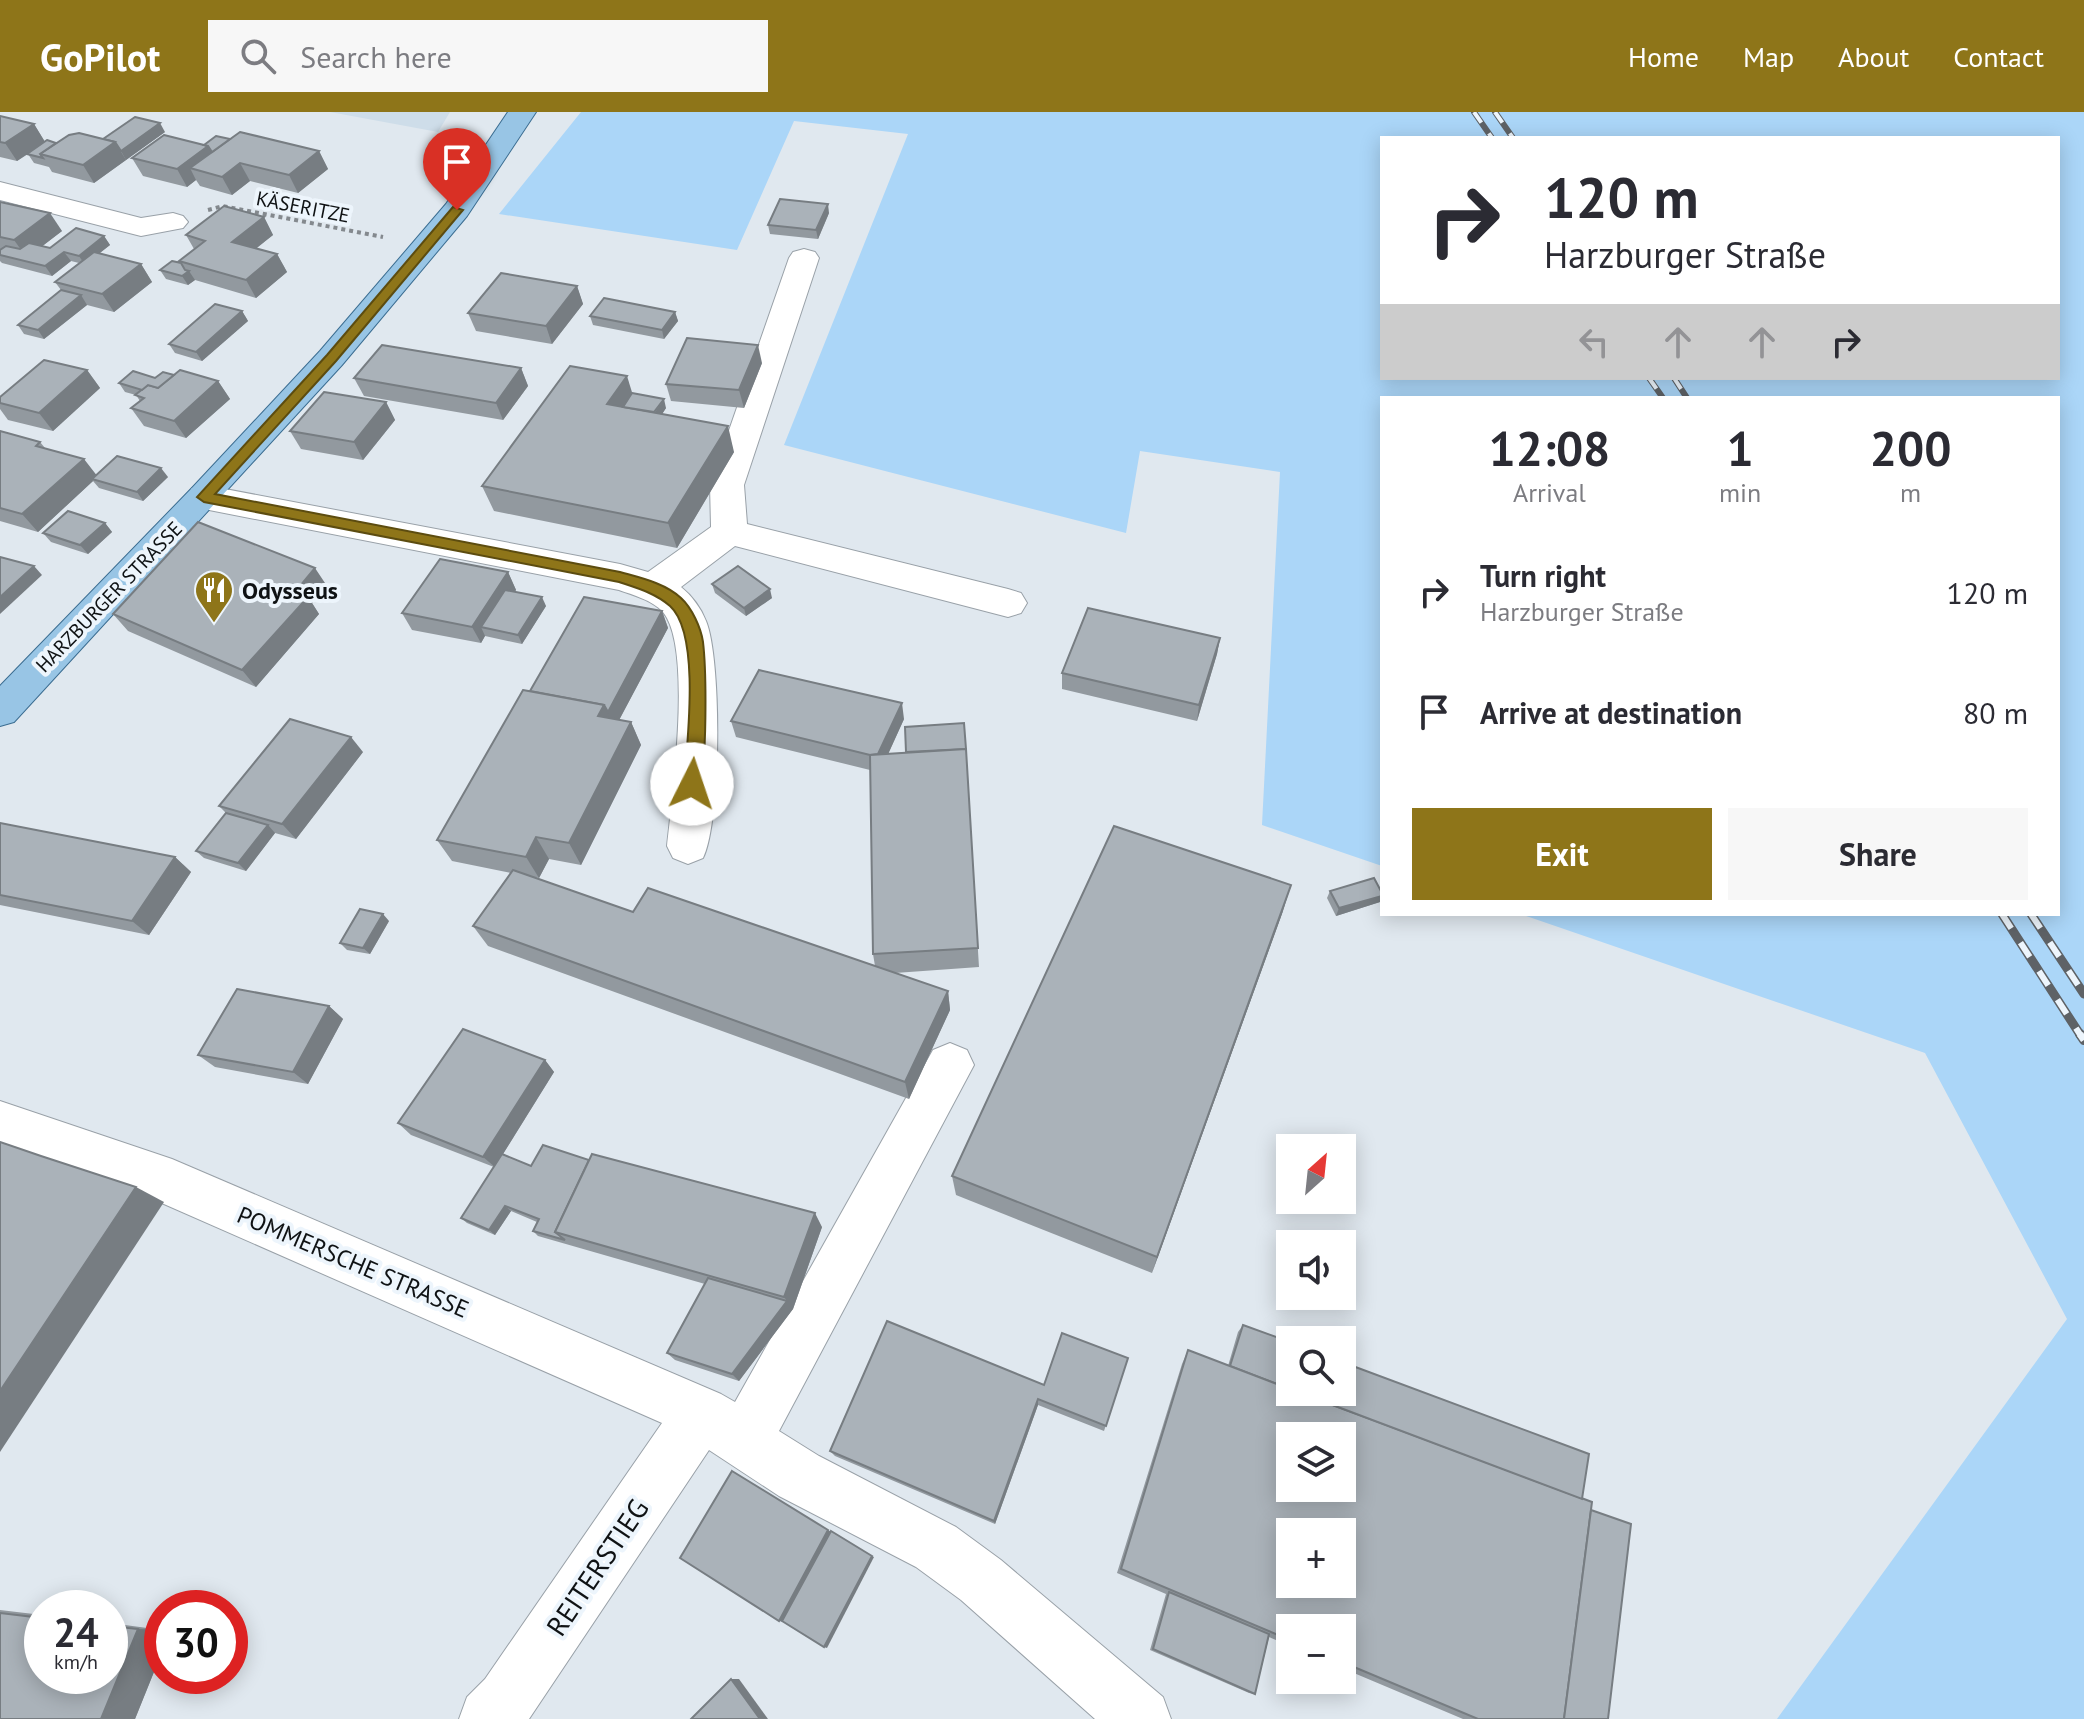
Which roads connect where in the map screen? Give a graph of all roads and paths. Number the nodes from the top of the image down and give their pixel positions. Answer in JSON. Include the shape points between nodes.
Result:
{"nodes":[{"id":1,"x":522,"y":112,"type":"edge"},
{"id":2,"x":0,"y":191,"type":"edge"},
{"id":3,"x":173,"y":222,"type":"joint"},
{"id":4,"x":429,"y":246,"type":"junction"},
{"id":5,"x":804,"y":258,"type":"dead end"},
{"id":6,"x":204,"y":497,"type":"junction"},
{"id":7,"x":729,"y":532,"type":"junction"},
{"id":8,"x":653,"y":588,"type":"junction"},
{"id":9,"x":1008,"y":603,"type":"dead end"},
{"id":10,"x":0,"y":711,"type":"edge"},
{"id":11,"x":688,"y":846,"type":"dead end"},
{"id":12,"x":950,"y":1065,"type":"dead end"},
{"id":13,"x":0,"y":1124,"type":"edge"},
{"id":14,"x":723,"y":1426,"type":"junction"},
{"id":15,"x":489,"y":1719,"type":"edge"},
{"id":16,"x":1141,"y":1719,"type":"edge"}],
"edges":[{"from":1,"to":4,"type":"main road","name":"HARZBURGER STRASSE"},
{"from":2,"to":3,"type":"street","via":[[141,227]]},
{"from":3,"to":4,"type":"path","name":"KÄSERITZE","via":[[223,206]]},
{"from":4,"to":6,"type":"main road","name":"HARZBURGER STRASSE"},
{"from":5,"to":7,"type":"street","via":[[727,485]]},
{"from":6,"to":8,"type":"street","via":[[620,577]]},
{"from":6,"to":10,"type":"main road","name":"HARZBURGER STRASSE"},
{"from":7,"to":8,"type":"street"},
{"from":7,"to":9,"type":"street"},
{"from":8,"to":11,"type":"street","via":[[677,603],[695,640]]},
{"from":12,"to":14,"type":"street","name":"REITERSTIEG"},
{"from":13,"to":14,"type":"street","name":"POMMERSCHE STRASSE","via":[[155,1176]]},
{"from":14,"to":15,"type":"street","name":"REITERSTIEG"},
{"from":14,"to":16,"type":"street","name":"POMMERSCHE STRASSE","via":[[799,1476],[948,1555]]}]}
